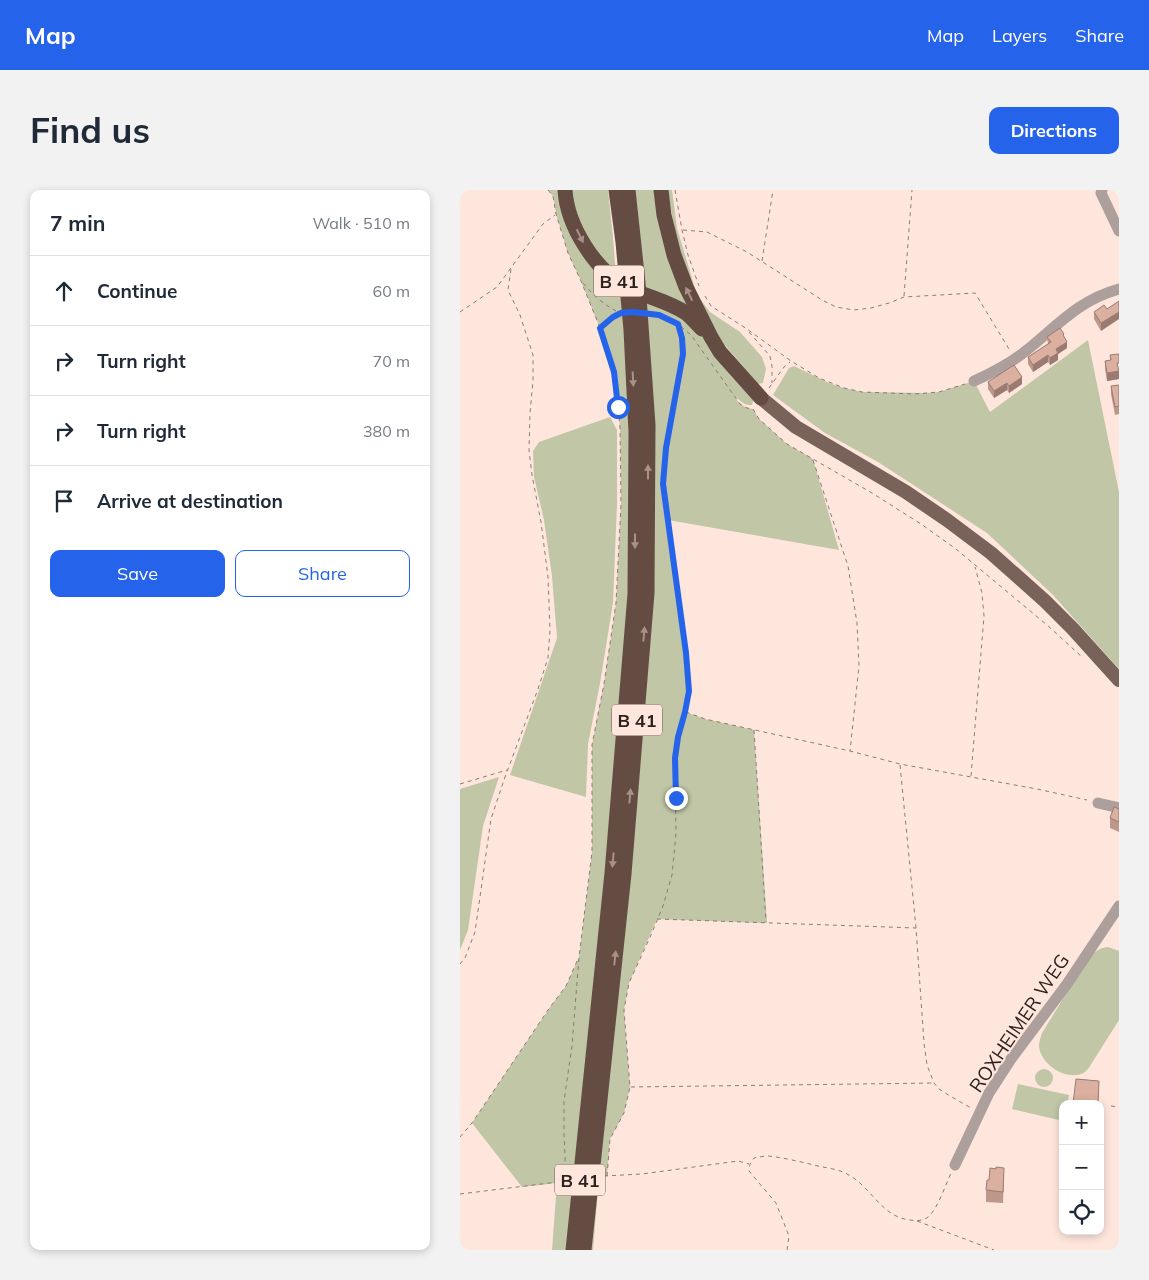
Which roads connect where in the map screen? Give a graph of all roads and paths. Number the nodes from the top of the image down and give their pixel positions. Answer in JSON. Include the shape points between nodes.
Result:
{"nodes":[{"id":1,"x":548,"y":190,"type":"edge"},
{"id":2,"x":565,"y":190,"type":"edge"},
{"id":3,"x":616,"y":190,"type":"edge"},
{"id":4,"x":628,"y":190,"type":"edge"},
{"id":5,"x":661,"y":190,"type":"edge"},
{"id":6,"x":676,"y":190,"type":"edge"},
{"id":7,"x":773,"y":190,"type":"edge"},
{"id":8,"x":912,"y":190,"type":"edge"},
{"id":9,"x":1101,"y":191,"type":"edge"},
{"id":10,"x":556,"y":214,"type":"junction"},
{"id":11,"x":682,"y":230,"type":"junction"},
{"id":12,"x":1119,"y":231,"type":"edge"},
{"id":13,"x":628,"y":241,"type":"junction"},
{"id":14,"x":762,"y":262,"type":"junction"},
{"id":15,"x":511,"y":269,"type":"junction"},
{"id":16,"x":582,"y":281,"type":"junction"},
{"id":17,"x":1119,"y":289,"type":"edge"},
{"id":18,"x":904,"y":297,"type":"junction"},
{"id":19,"x":460,"y":312,"type":"edge"},
{"id":20,"x":650,"y":313,"type":"dead end"},
{"id":21,"x":678,"y":324,"type":"junction"},
{"id":22,"x":600,"y":328,"type":"junction"},
{"id":23,"x":747,"y":329,"type":"junction"},
{"id":24,"x":711,"y":337,"type":"junction"},
{"id":25,"x":1015,"y":358,"type":"junction"},
{"id":26,"x":790,"y":361,"type":"junction"},
{"id":27,"x":974,"y":381,"type":"joint"},
{"id":28,"x":772,"y":383,"type":"junction"},
{"id":29,"x":761,"y":398,"type":"junction"},
{"id":30,"x":813,"y":459,"type":"junction"},
{"id":31,"x":974,"y":565,"type":"junction"},
{"id":32,"x":1082,"y":657,"type":"dead end"},
{"id":33,"x":1119,"y":680,"type":"edge"},
{"id":34,"x":685,"y":712,"type":"junction"},
{"id":35,"x":754,"y":730,"type":"junction"},
{"id":36,"x":850,"y":751,"type":"junction"},
{"id":37,"x":900,"y":764,"type":"junction"},
{"id":38,"x":507,"y":770,"type":"junction"},
{"id":39,"x":970,"y":777,"type":"junction"},
{"id":40,"x":460,"y":784,"type":"edge"},
{"id":41,"x":1098,"y":803,"type":"joint"},
{"id":42,"x":1119,"y":808,"type":"edge"},
{"id":43,"x":1119,"y":906,"type":"edge"},
{"id":44,"x":657,"y":919,"type":"junction"},
{"id":45,"x":766,"y":923,"type":"junction"},
{"id":46,"x":916,"y":928,"type":"junction"},
{"id":47,"x":579,"y":957,"type":"junction"},
{"id":48,"x":460,"y":964,"type":"edge"},
{"id":49,"x":934,"y":1084,"type":"junction"},
{"id":50,"x":630,"y":1087,"type":"junction"},
{"id":51,"x":1111,"y":1106,"type":"dead end"},
{"id":52,"x":1119,"y":1107,"type":"edge"},
{"id":53,"x":593,"y":1110,"type":"junction"},
{"id":54,"x":980,"y":1113,"type":"junction"},
{"id":55,"x":460,"y":1137,"type":"edge"},
{"id":56,"x":750,"y":1164,"type":"junction"},
{"id":57,"x":955,"y":1165,"type":"joint"},
{"id":58,"x":607,"y":1176,"type":"junction"},
{"id":59,"x":599,"y":1177,"type":"dead end"},
{"id":60,"x":460,"y":1194,"type":"edge"},
{"id":61,"x":917,"y":1221,"type":"junction"},
{"id":62,"x":573,"y":1250,"type":"edge"},
{"id":63,"x":584,"y":1250,"type":"edge"},
{"id":64,"x":787,"y":1250,"type":"edge"},
{"id":65,"x":994,"y":1250,"type":"edge"}],
"edges":[{"from":1,"to":10,"type":"path"},
{"from":2,"to":24,"type":"highway","number":"B 41","one_way":true,"via":[[572,219],[596,261],[625,286],[686,314]]},
{"from":3,"to":13,"type":"highway","number":"B 41"},
{"from":4,"to":13,"type":"highway","number":"B 41"},
{"from":24,"to":5,"type":"highway","number":"B 41","one_way":true,"via":[[674,255]]},
{"from":6,"to":11,"type":"path"},
{"from":7,"to":14,"type":"path"},
{"from":8,"to":18,"type":"path"},
{"from":9,"to":12,"type":"street"},
{"from":10,"to":15,"type":"path","via":[[543,224]]},
{"from":10,"to":16,"type":"path","via":[[568,253]]},
{"from":11,"to":14,"type":"path","via":[[707,232]]},
{"from":11,"to":23,"type":"path","via":[[701,291],[711,306]]},
{"from":13,"to":53,"type":"highway","number":"B 41","via":[[636,329],[635,594]]},
{"from":14,"to":18,"type":"path","via":[[836,307],[871,308]]},
{"from":15,"to":19,"type":"path","via":[[497,287]]},
{"from":15,"to":38,"type":"path","via":[[508,290],[533,355],[529,450],[548,577],[550,630],[548,658]]},
{"from":16,"to":22,"type":"path"},
{"from":16,"to":22,"type":"path","via":[[591,294],[621,313]]},
{"from":17,"to":25,"type":"street","via":[[1094,298],[1072,312]]},
{"from":18,"to":25,"type":"path","via":[[975,293]]},
{"from":20,"to":21,"type":"path"},
{"from":21,"to":30,"type":"path","via":[[690,335],[740,404],[754,409],[759,420],[787,444]]},
{"from":21,"to":34,"type":"path","via":[[683,354],[666,448],[663,484],[686,653],[689,691]]},
{"from":22,"to":47,"type":"path","via":[[614,372],[620,427],[621,504],[616,603],[592,745],[592,852]]},
{"from":23,"to":26,"type":"path"},
{"from":23,"to":28,"type":"path","via":[[770,356]]},
{"from":24,"to":29,"type":"highway","number":"B 41","via":[[720,352]]},
{"from":25,"to":27,"type":"street"},
{"from":26,"to":27,"type":"path","via":[[829,383],[862,392],[939,392]]},
{"from":26,"to":28,"type":"path"},
{"from":28,"to":29,"type":"path"},
{"from":29,"to":33,"type":"main road","via":[[796,427],[906,492],[991,553],[1045,600]]},
{"from":30,"to":31,"type":"path","via":[[921,524]]},
{"from":30,"to":36,"type":"path","via":[[848,566],[857,623],[859,666]]},
{"from":31,"to":32,"type":"path"},
{"from":31,"to":39,"type":"path","via":[[982,592],[984,616]]},
{"from":34,"to":35,"type":"path"},
{"from":34,"to":44,"type":"path","via":[[675,758],[676,834],[672,874]]},
{"from":35,"to":36,"type":"path"},
{"from":35,"to":45,"type":"path"},
{"from":36,"to":37,"type":"path"},
{"from":37,"to":39,"type":"path"},
{"from":37,"to":46,"type":"path"},
{"from":38,"to":40,"type":"path"},
{"from":38,"to":48,"type":"path","via":[[491,819],[475,932]]},
{"from":39,"to":41,"type":"path"},
{"from":41,"to":42,"type":"street"},
{"from":43,"to":54,"type":"street","name":"ROXHEIMER WEG","via":[[1011,1059]]},
{"from":44,"to":45,"type":"path"},
{"from":44,"to":50,"type":"path","via":[[628,983],[624,1010]]},
{"from":45,"to":46,"type":"path"},
{"from":46,"to":49,"type":"path","via":[[924,1043]]},
{"from":47,"to":55,"type":"path","via":[[566,986]]},
{"from":47,"to":60,"type":"path","via":[[564,1101],[566,1181]]},
{"from":49,"to":50,"type":"path"},
{"from":49,"to":54,"type":"path"},
{"from":50,"to":58,"type":"path","via":[[624,1113],[610,1139]]},
{"from":51,"to":52,"type":"path"},
{"from":53,"to":62,"type":"highway","number":"B 41"},
{"from":53,"to":63,"type":"highway","number":"B 41"},
{"from":54,"to":57,"type":"street","name":"ROXHEIMER WEG"},
{"from":56,"to":58,"type":"path","via":[[738,1161]]},
{"from":56,"to":61,"type":"path","via":[[754,1158],[767,1156],[838,1170],[858,1181],[894,1216]]},
{"from":56,"to":64,"type":"path","via":[[749,1171],[776,1203],[788,1236]]},
{"from":57,"to":61,"type":"path","via":[[928,1217]]},
{"from":58,"to":59,"type":"path"},
{"from":61,"to":65,"type":"path"}]}
